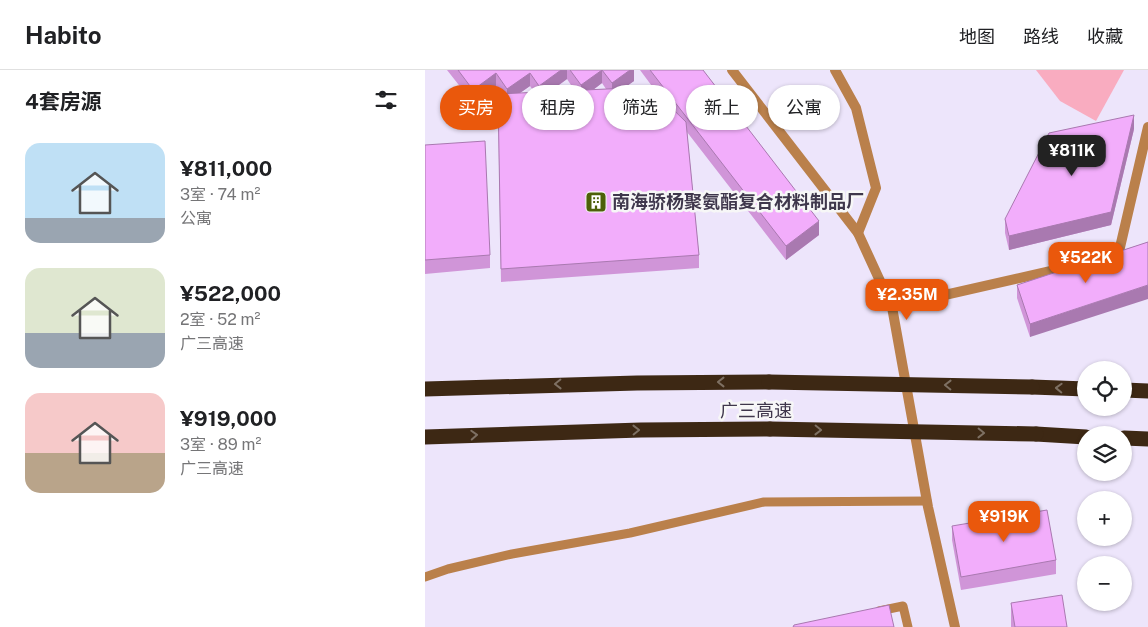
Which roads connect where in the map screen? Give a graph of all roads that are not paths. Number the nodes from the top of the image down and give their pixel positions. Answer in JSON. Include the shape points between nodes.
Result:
{"nodes":[{"id":1,"x":732,"y":70,"type":"edge"},
{"id":2,"x":835,"y":70,"type":"edge"},
{"id":3,"x":1148,"y":127,"type":"edge"},
{"id":4,"x":858,"y":234,"type":"junction"},
{"id":5,"x":892,"y":307,"type":"junction"},
{"id":6,"x":425,"y":388,"type":"edge"},
{"id":7,"x":1077,"y":389,"type":"edge"},
{"id":8,"x":1132,"y":391,"type":"edge"},
{"id":9,"x":1148,"y":392,"type":"edge"},
{"id":10,"x":1077,"y":436,"type":"edge"},
{"id":11,"x":425,"y":437,"type":"edge"},
{"id":12,"x":1132,"y":438,"type":"edge"},
{"id":13,"x":1148,"y":439,"type":"edge"},
{"id":14,"x":927,"y":501,"type":"junction"},
{"id":15,"x":425,"y":577,"type":"edge"},
{"id":16,"x":865,"y":614,"type":"edge"},
{"id":17,"x":908,"y":627,"type":"edge"},
{"id":18,"x":955,"y":627,"type":"edge"}],
"edges":[{"from":1,"to":4,"type":"street"},
{"from":2,"to":4,"type":"street","via":[[856,108],[876,188]]},
{"from":3,"to":5,"type":"street","via":[[1118,256]]},
{"from":4,"to":5,"type":"street"},
{"from":5,"to":14,"type":"street"},
{"from":7,"to":6,"type":"highway","name":"广三高速","one_way":true,"bridge":true,"via":[[769,382]]},
{"from":8,"to":9,"type":"highway"},
{"from":11,"to":10,"type":"highway","name":"广三高速","one_way":true,"bridge":true,"via":[[769,429]]},
{"from":12,"to":13,"type":"highway"},
{"from":14,"to":15,"type":"lane","via":[[764,502],[630,533],[512,554]]},
{"from":14,"to":18,"type":"street"},
{"from":16,"to":17,"type":"lane","via":[[903,606]]}]}
